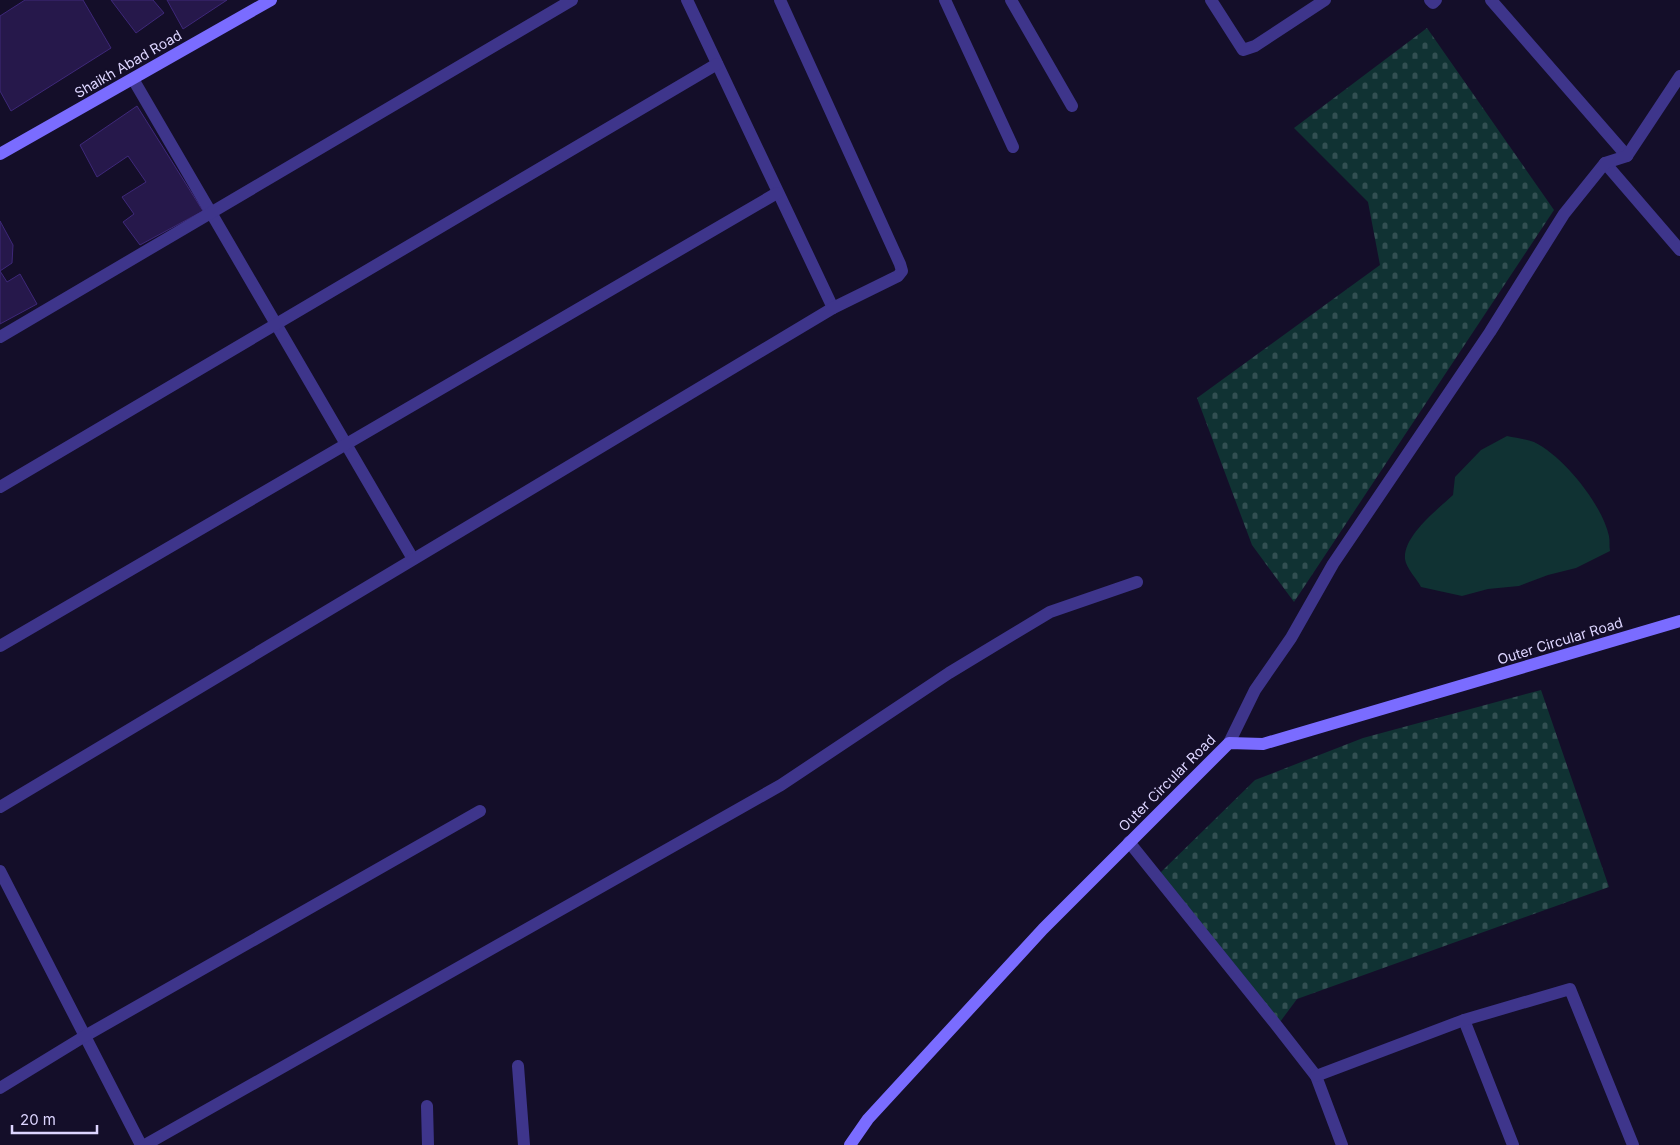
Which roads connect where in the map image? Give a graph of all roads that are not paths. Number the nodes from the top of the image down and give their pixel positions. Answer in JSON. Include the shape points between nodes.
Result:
{"nodes":[{"id":1,"x":271,"y":0,"type":"edge"},
{"id":2,"x":572,"y":0,"type":"edge"},
{"id":3,"x":687,"y":0,"type":"edge"},
{"id":4,"x":780,"y":0,"type":"edge"},
{"id":5,"x":945,"y":0,"type":"edge"},
{"id":6,"x":1011,"y":0,"type":"edge"},
{"id":7,"x":1211,"y":0,"type":"edge"},
{"id":8,"x":1325,"y":0,"type":"edge"},
{"id":9,"x":1430,"y":0,"type":"edge"},
{"id":10,"x":1436,"y":0,"type":"edge"},
{"id":11,"x":1491,"y":0,"type":"edge"},
{"id":12,"x":717,"y":64,"type":"junction"},
{"id":13,"x":1680,"y":76,"type":"edge"},
{"id":14,"x":133,"y":79,"type":"junction"},
{"id":15,"x":1072,"y":106,"type":"dead end"},
{"id":16,"x":1013,"y":147,"type":"dead end"},
{"id":17,"x":0,"y":154,"type":"edge"},
{"id":18,"x":1627,"y":156,"type":"junction"},
{"id":19,"x":1606,"y":162,"type":"junction"},
{"id":20,"x":778,"y":193,"type":"junction"},
{"id":21,"x":211,"y":212,"type":"junction"},
{"id":22,"x":1680,"y":250,"type":"edge"},
{"id":23,"x":833,"y":308,"type":"junction"},
{"id":24,"x":276,"y":324,"type":"junction"},
{"id":25,"x":0,"y":337,"type":"edge"},
{"id":26,"x":346,"y":445,"type":"junction"},
{"id":27,"x":0,"y":488,"type":"edge"},
{"id":28,"x":413,"y":559,"type":"junction"},
{"id":29,"x":1138,"y":582,"type":"dead end"},
{"id":30,"x":1680,"y":621,"type":"edge"},
{"id":31,"x":0,"y":646,"type":"edge"},
{"id":32,"x":1229,"y":743,"type":"junction"},
{"id":33,"x":0,"y":807,"type":"edge"},
{"id":34,"x":480,"y":811,"type":"dead end"},
{"id":35,"x":1129,"y":842,"type":"junction"},
{"id":36,"x":0,"y":872,"type":"edge"},
{"id":37,"x":1464,"y":1020,"type":"junction"},
{"id":38,"x":85,"y":1036,"type":"junction"},
{"id":39,"x":518,"y":1066,"type":"dead end"},
{"id":40,"x":1316,"y":1076,"type":"junction"},
{"id":41,"x":0,"y":1088,"type":"edge"},
{"id":42,"x":427,"y":1106,"type":"dead end"},
{"id":43,"x":141,"y":1145,"type":"edge"},
{"id":44,"x":145,"y":1145,"type":"edge"},
{"id":45,"x":428,"y":1145,"type":"edge"},
{"id":46,"x":524,"y":1145,"type":"edge"},
{"id":47,"x":850,"y":1145,"type":"edge"},
{"id":48,"x":1342,"y":1145,"type":"edge"},
{"id":49,"x":1513,"y":1145,"type":"edge"},
{"id":50,"x":1633,"y":1145,"type":"edge"}],
"edges":[{"from":1,"to":14,"type":"main road","name":"Shaikh Abad Road"},
{"from":2,"to":21,"type":"street"},
{"from":3,"to":12,"type":"street"},
{"from":4,"to":23,"type":"street","via":[[902,271],[898,276]]},
{"from":5,"to":16,"type":"street"},
{"from":6,"to":15,"type":"street"},
{"from":7,"to":8,"type":"street","via":[[1243,50],[1255,46]]},
{"from":9,"to":10,"type":"street"},
{"from":11,"to":18,"type":"street"},
{"from":12,"to":20,"type":"street"},
{"from":12,"to":24,"type":"street"},
{"from":13,"to":18,"type":"street"},
{"from":14,"to":17,"type":"main road","name":"Shaikh Abad Road"},
{"from":14,"to":21,"type":"street"},
{"from":18,"to":19,"type":"street"},
{"from":19,"to":22,"type":"street"},
{"from":19,"to":32,"type":"street","via":[[1564,214],[1490,332],[1332,564],[1291,638],[1255,690]]},
{"from":20,"to":23,"type":"street"},
{"from":20,"to":26,"type":"street"},
{"from":21,"to":24,"type":"street"},
{"from":21,"to":25,"type":"street"},
{"from":23,"to":28,"type":"street"},
{"from":24,"to":26,"type":"street"},
{"from":24,"to":27,"type":"street"},
{"from":26,"to":28,"type":"street"},
{"from":26,"to":31,"type":"street"},
{"from":28,"to":33,"type":"street"},
{"from":29,"to":44,"type":"street","via":[[1050,612],[949,673],[781,785]]},
{"from":30,"to":32,"type":"main road","name":"Outer Circular Road","via":[[1263,744]]},
{"from":32,"to":35,"type":"main road","name":"Outer Circular Road"},
{"from":34,"to":38,"type":"street"},
{"from":35,"to":40,"type":"street"},
{"from":35,"to":47,"type":"main road","name":"Outer Circular Road","via":[[1043,928],[868,1119]]},
{"from":36,"to":38,"type":"street"},
{"from":37,"to":40,"type":"street"},
{"from":37,"to":49,"type":"street"},
{"from":37,"to":50,"type":"street","via":[[1570,988]]},
{"from":38,"to":41,"type":"street"},
{"from":38,"to":43,"type":"street"},
{"from":39,"to":46,"type":"street"},
{"from":40,"to":48,"type":"street"},
{"from":42,"to":45,"type":"street"}]}
